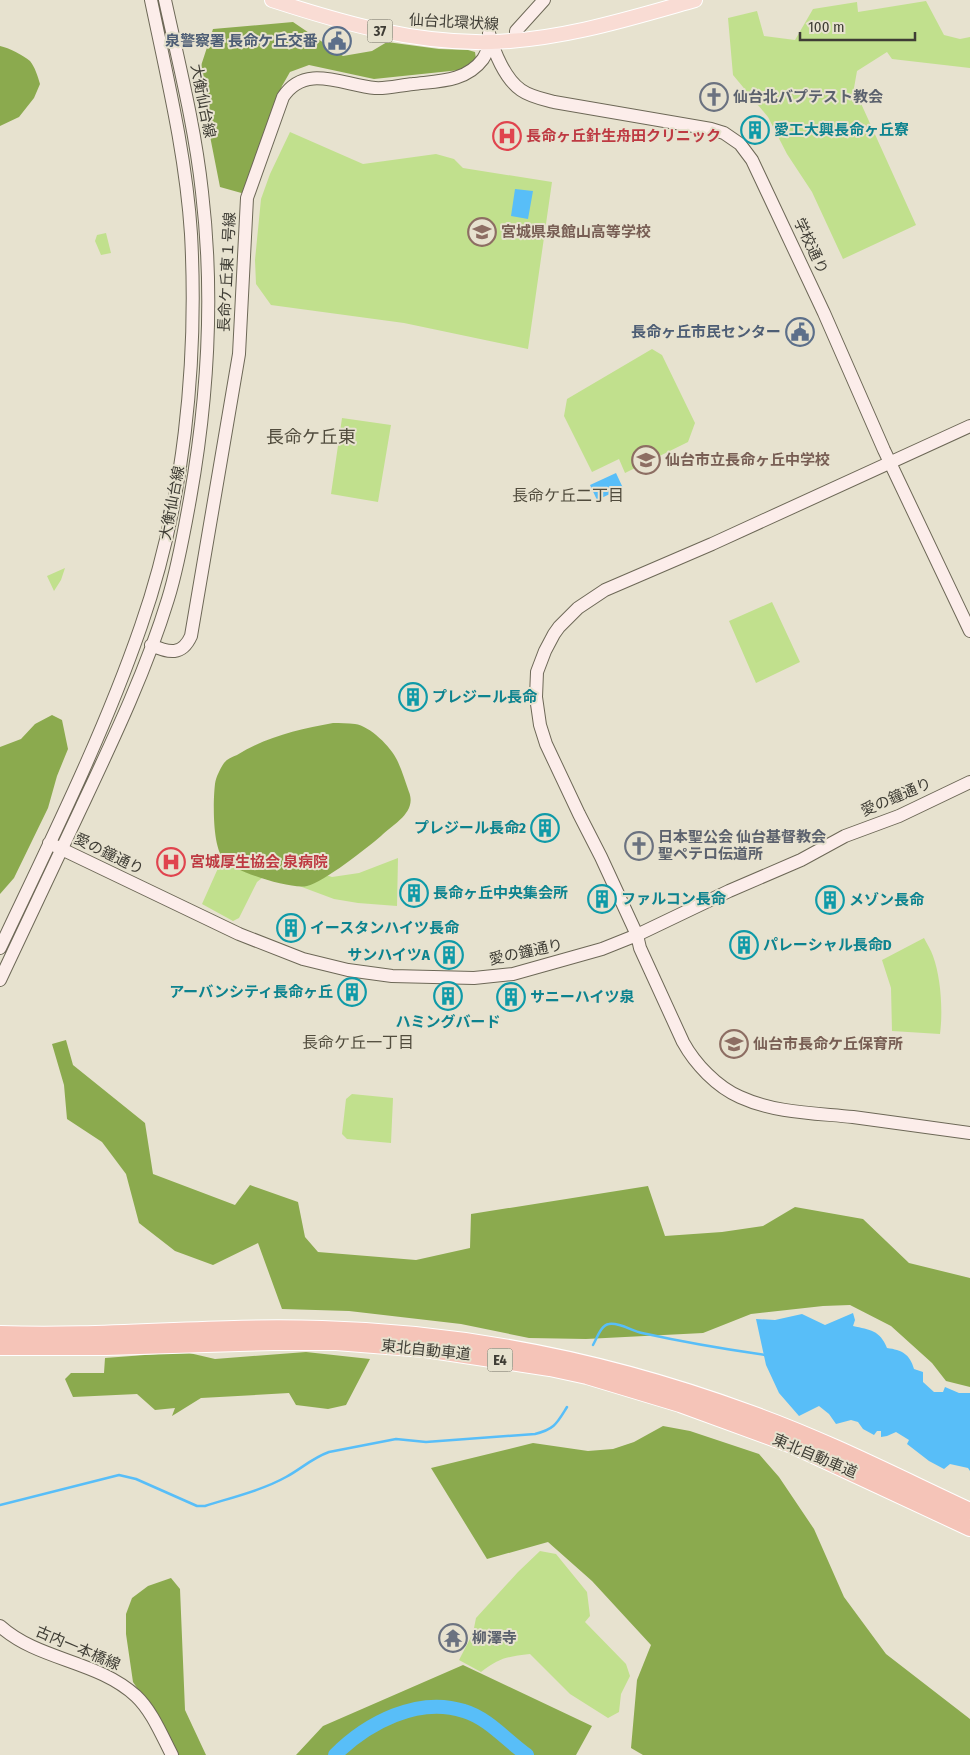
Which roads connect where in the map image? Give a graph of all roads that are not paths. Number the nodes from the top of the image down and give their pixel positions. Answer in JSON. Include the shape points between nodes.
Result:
{"nodes":[{"id":1,"x":151,"y":0,"type":"edge"},
{"id":2,"x":165,"y":0,"type":"edge"},
{"id":3,"x":272,"y":0,"type":"edge"},
{"id":4,"x":300,"y":0,"type":"edge"},
{"id":5,"x":544,"y":0,"type":"edge"},
{"id":6,"x":664,"y":0,"type":"edge"},
{"id":7,"x":695,"y":0,"type":"edge"},
{"id":8,"x":516,"y":36,"type":"junction"},
{"id":9,"x":490,"y":37,"type":"junction"},
{"id":10,"x":970,"y":426,"type":"edge"},
{"id":11,"x":890,"y":462,"type":"junction"},
{"id":12,"x":970,"y":631,"type":"edge"},
{"id":13,"x":152,"y":645,"type":"junction"},
{"id":14,"x":970,"y":782,"type":"edge"},
{"id":15,"x":49,"y":843,"type":"junction"},
{"id":16,"x":62,"y":849,"type":"junction"},
{"id":17,"x":637,"y":935,"type":"junction"},
{"id":18,"x":0,"y":948,"type":"edge"},
{"id":19,"x":0,"y":980,"type":"edge"},
{"id":20,"x":970,"y":1133,"type":"edge"},
{"id":21,"x":0,"y":1334,"type":"edge"},
{"id":22,"x":0,"y":1347,"type":"edge"},
{"id":23,"x":970,"y":1511,"type":"edge"},
{"id":24,"x":970,"y":1528,"type":"edge"},
{"id":25,"x":0,"y":1626,"type":"edge"},
{"id":26,"x":172,"y":1755,"type":"edge"}],
"edges":[{"from":1,"to":15,"type":"street","name":"大衡仙台線","via":[[178,131],[191,234],[192,328],[185,425],[163,550],[142,624],[114,698]]},
{"from":2,"to":13,"type":"street","name":"大衡仙台線","via":[[188,102],[202,186],[208,328],[202,422],[189,504],[168,598]]},
{"from":3,"to":9,"type":"main road","name":"仙台北環状線","number":"37","via":[[350,25],[384,32],[447,40]]},
{"from":4,"to":9,"type":"main road","name":"仙台北環状線","number":"37","via":[[351,16],[405,27]]},
{"from":5,"to":8,"type":"street"},
{"from":6,"to":8,"type":"main road","name":"仙台北環状線","number":"37"},
{"from":7,"to":8,"type":"main road","name":"仙台北環状線","number":"37","via":[[591,28],[556,35]]},
{"from":8,"to":9,"type":"main road","name":"仙台北環状線","number":"37"},
{"from":9,"to":11,"type":"street","name":"学校通り","via":[[511,80],[534,97],[711,129],[740,144],[752,160],[776,210]]},
{"from":9,"to":13,"type":"street","name":"長命ケ丘東１号線","via":[[483,59],[470,71],[451,80],[378,88],[322,78],[308,79],[297,82],[283,97],[247,198],[239,354],[191,636],[182,650],[174,652]]},
{"from":10,"to":11,"type":"street"},
{"from":11,"to":12,"type":"street","name":"学校通り"},
{"from":11,"to":17,"type":"street","via":[[605,590],[578,608],[554,634],[538,672],[536,697],[540,725],[546,744]]},
{"from":13,"to":16,"type":"street","name":"大衡仙台線","via":[[128,706]]},
{"from":14,"to":17,"type":"street","name":"愛の鐘通り","via":[[899,816],[845,836],[801,860]]},
{"from":15,"to":16,"type":"street","name":"愛の鐘通り"},
{"from":15,"to":18,"type":"street","name":"大衡仙台線"},
{"from":16,"to":17,"type":"street","name":"愛の鐘通り","via":[[246,937],[303,959],[348,970],[436,978],[513,974],[602,949]]},
{"from":16,"to":19,"type":"street","name":"大衡仙台線"},
{"from":17,"to":20,"type":"street","via":[[640,948],[691,1056],[739,1097],[768,1107]]},
{"from":21,"to":23,"type":"highway","name":"東北自動車道","number":"E4","via":[[321,1329],[468,1341],[644,1378],[751,1413]]},
{"from":22,"to":24,"type":"highway","name":"東北自動車道","number":"E4","via":[[336,1342],[425,1349],[550,1368],[654,1396],[792,1445]]},
{"from":25,"to":26,"type":"street","name":"古内一本橋線","via":[[22,1642],[102,1673],[128,1690],[145,1706]]}]}
